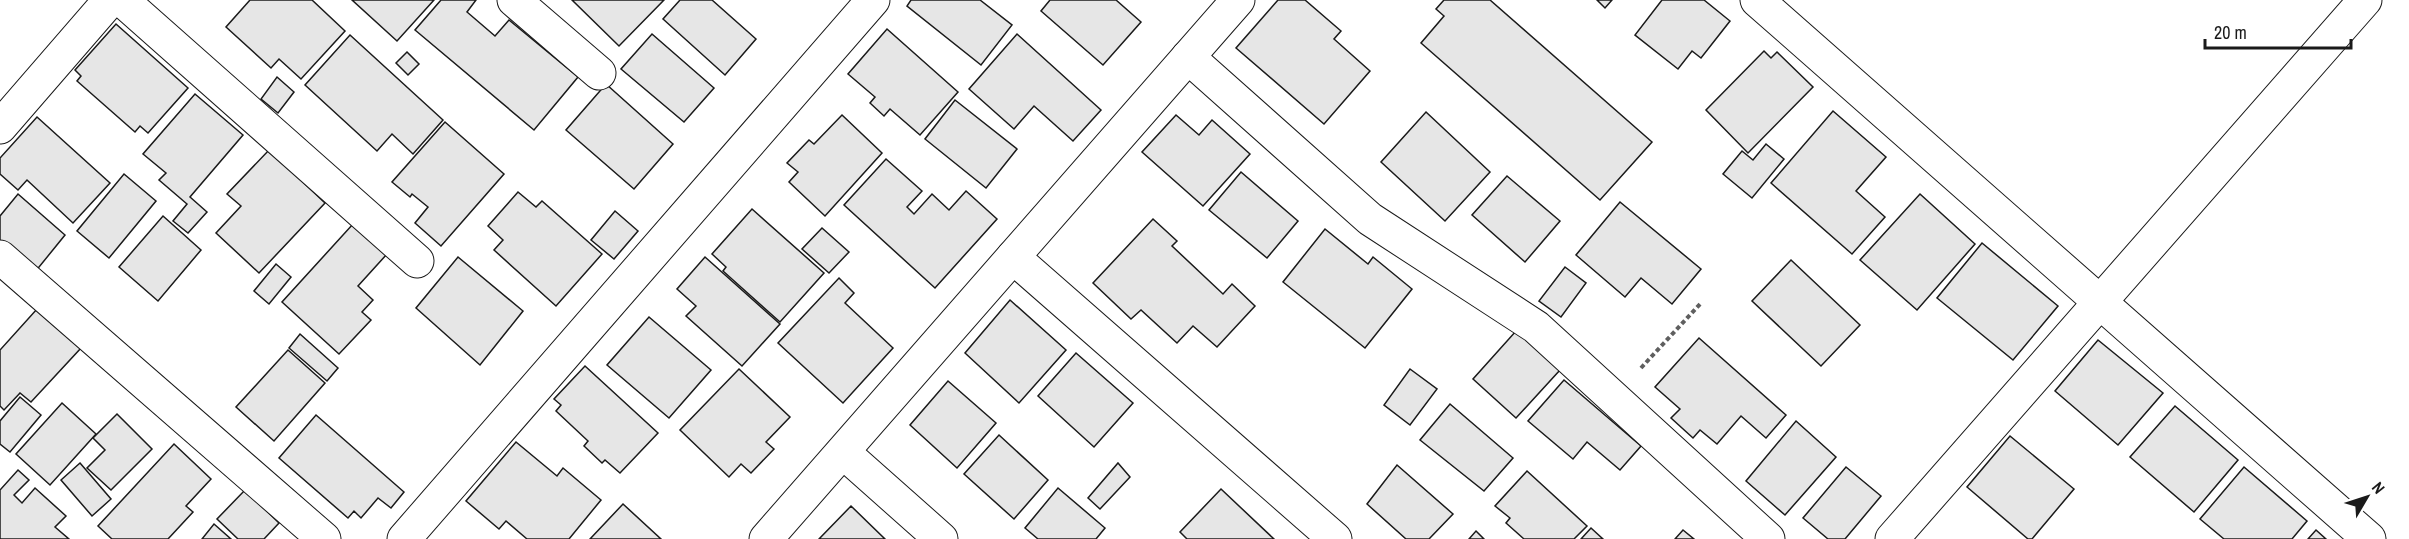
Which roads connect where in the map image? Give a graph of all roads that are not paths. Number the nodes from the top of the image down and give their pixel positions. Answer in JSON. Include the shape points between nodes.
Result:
{"nodes":[{"id":1,"x":110,"y":0,"type":"edge"},
{"id":2,"x":122,"y":0,"type":"edge"},
{"id":3,"x":514,"y":0,"type":"edge"},
{"id":4,"x":873,"y":0,"type":"edge"},
{"id":5,"x":1238,"y":0,"type":"edge"},
{"id":6,"x":1757,"y":0,"type":"edge"},
{"id":7,"x":2365,"y":0,"type":"edge"},
{"id":8,"x":1188,"y":57,"type":"junction"},
{"id":9,"x":599,"y":73,"type":"dead end"},
{"id":10,"x":0,"y":127,"type":"edge"},
{"id":11,"x":0,"y":257,"type":"edge"},
{"id":12,"x":1013,"y":257,"type":"junction"},
{"id":13,"x":417,"y":261,"type":"dead end"},
{"id":14,"x":2102,"y":302,"type":"junction"},
{"id":15,"x":843,"y":452,"type":"junction"},
{"id":16,"x":324,"y":539,"type":"edge"},
{"id":17,"x":404,"y":539,"type":"edge"},
{"id":18,"x":766,"y":539,"type":"edge"},
{"id":19,"x":941,"y":539,"type":"edge"},
{"id":20,"x":1335,"y":539,"type":"edge"},
{"id":21,"x":1768,"y":539,"type":"edge"},
{"id":22,"x":1892,"y":539,"type":"edge"},
{"id":23,"x":2369,"y":539,"type":"edge"}],
"edges":[{"from":1,"to":10,"type":"street"},
{"from":2,"to":13,"type":"street"},
{"from":3,"to":9,"type":"street"},
{"from":4,"to":17,"type":"street"},
{"from":5,"to":8,"type":"street"},
{"from":6,"to":14,"type":"street"},
{"from":7,"to":14,"type":"street"},
{"from":8,"to":12,"type":"street"},
{"from":8,"to":21,"type":"street","via":[[1370,219],[1536,327]]},
{"from":11,"to":16,"type":"street"},
{"from":12,"to":15,"type":"street"},
{"from":12,"to":20,"type":"street"},
{"from":14,"to":22,"type":"street"},
{"from":14,"to":23,"type":"street"},
{"from":15,"to":18,"type":"street"},
{"from":15,"to":19,"type":"street"}]}
